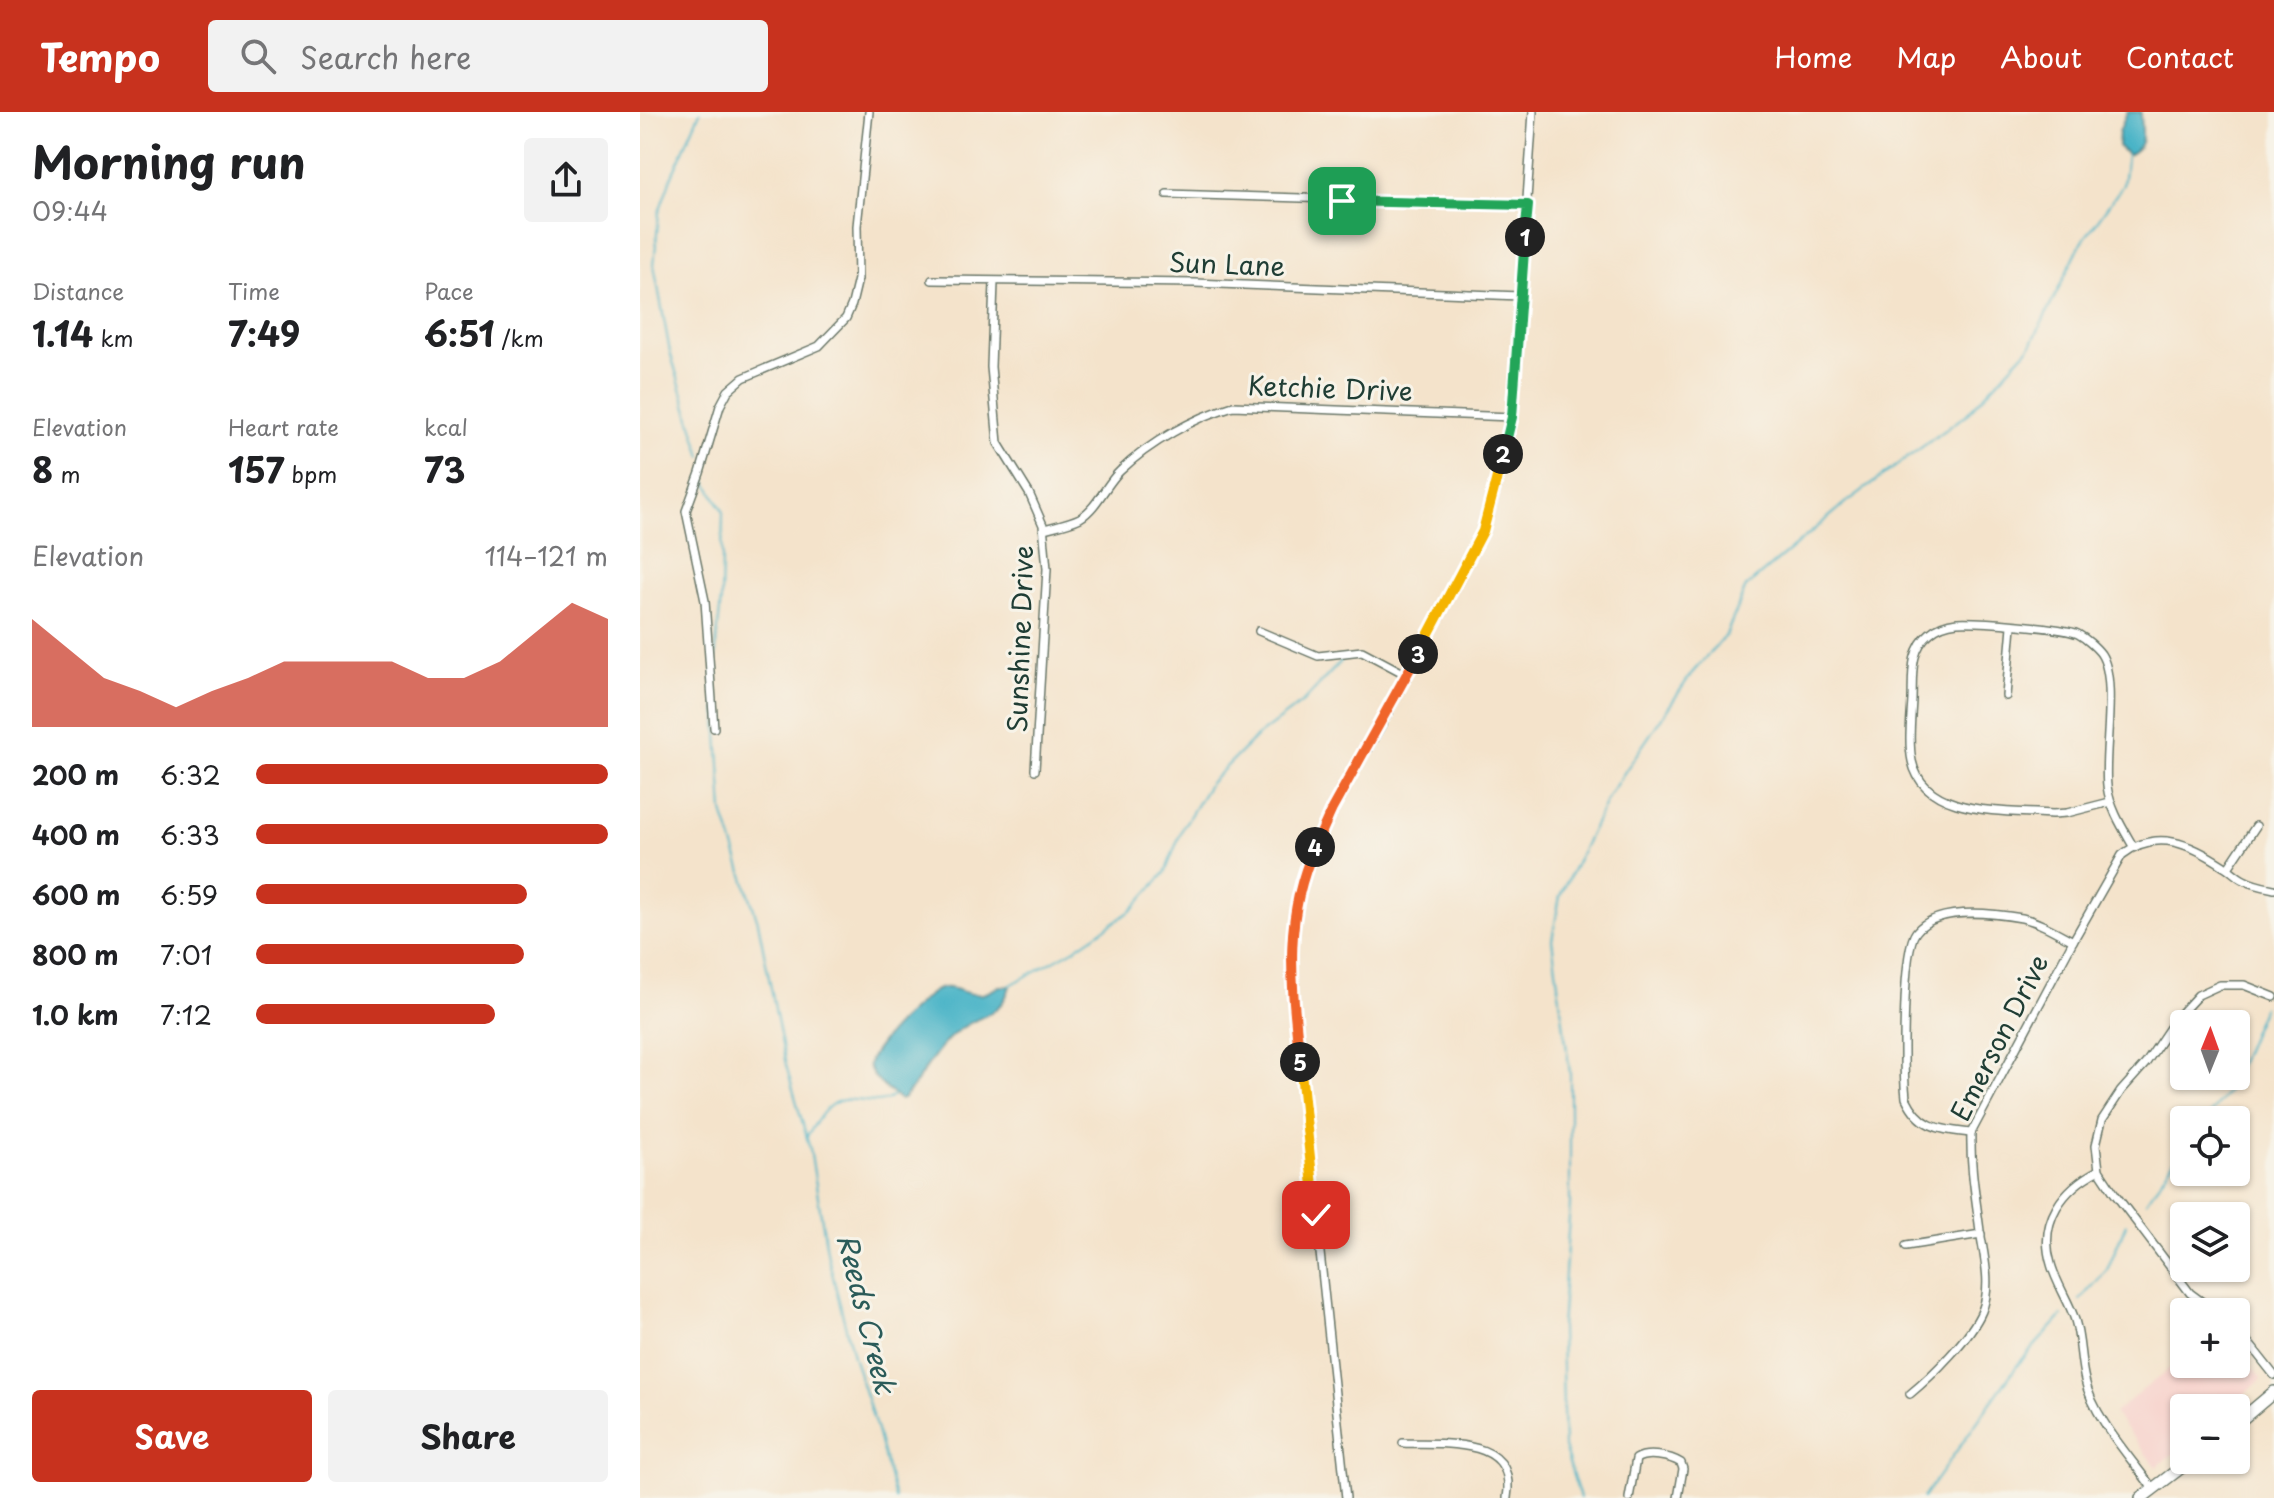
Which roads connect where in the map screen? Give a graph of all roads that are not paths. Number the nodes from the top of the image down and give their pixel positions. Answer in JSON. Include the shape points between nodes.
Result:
{"nodes":[{"id":1,"x":869,"y":112,"type":"edge"},
{"id":2,"x":1533,"y":112,"type":"edge"},
{"id":3,"x":1167,"y":194,"type":"dead end"},
{"id":4,"x":1528,"y":205,"type":"junction"},
{"id":5,"x":932,"y":280,"type":"dead end"},
{"id":6,"x":994,"y":282,"type":"junction"},
{"id":7,"x":1520,"y":296,"type":"junction"},
{"id":8,"x":1512,"y":417,"type":"junction"},
{"id":9,"x":1044,"y":529,"type":"junction"},
{"id":10,"x":2012,"y":626,"type":"junction"},
{"id":11,"x":1259,"y":631,"type":"dead end"},
{"id":12,"x":1407,"y":675,"type":"junction"},
{"id":13,"x":2006,"y":696,"type":"dead end"},
{"id":14,"x":714,"y":728,"type":"dead end"},
{"id":15,"x":1035,"y":770,"type":"dead end"},
{"id":16,"x":2110,"y":802,"type":"junction"},
{"id":17,"x":2256,"y":826,"type":"dead end"},
{"id":18,"x":2133,"y":846,"type":"junction"},
{"id":19,"x":2228,"y":868,"type":"junction"},
{"id":20,"x":2274,"y":889,"type":"edge"},
{"id":21,"x":2073,"y":941,"type":"junction"},
{"id":22,"x":2274,"y":997,"type":"edge"},
{"id":23,"x":1971,"y":1133,"type":"junction"},
{"id":24,"x":2099,"y":1170,"type":"junction"},
{"id":25,"x":1981,"y":1234,"type":"junction"},
{"id":26,"x":1906,"y":1246,"type":"dead end"},
{"id":27,"x":2197,"y":1298,"type":"edge"},
{"id":28,"x":2250,"y":1345,"type":"edge"},
{"id":29,"x":2274,"y":1375,"type":"edge"},
{"id":30,"x":2274,"y":1392,"type":"edge"},
{"id":31,"x":1910,"y":1394,"type":"dead end"},
{"id":32,"x":2250,"y":1412,"type":"edge"},
{"id":33,"x":1403,"y":1443,"type":"dead end"},
{"id":34,"x":2173,"y":1474,"type":"edge"},
{"id":35,"x":2153,"y":1489,"type":"junction"},
{"id":36,"x":1346,"y":1498,"type":"edge"},
{"id":37,"x":1507,"y":1498,"type":"edge"},
{"id":38,"x":1629,"y":1498,"type":"edge"},
{"id":39,"x":1678,"y":1498,"type":"edge"},
{"id":40,"x":2141,"y":1498,"type":"edge"}],
"edges":[{"from":1,"to":14,"type":"street","via":[[857,226],[858,279],[846,318],[819,346],[743,378],[728,391],[686,511],[705,601]]},
{"from":2,"to":4,"type":"street"},
{"from":3,"to":4,"type":"street"},
{"from":4,"to":7,"type":"street"},
{"from":5,"to":6,"type":"street","name":"Sun Lane"},
{"from":6,"to":7,"type":"street","name":"Sun Lane","via":[[1195,283]]},
{"from":6,"to":9,"type":"street","name":"Sunshine Drive","via":[[991,367],[998,443]]},
{"from":7,"to":8,"type":"street"},
{"from":8,"to":9,"type":"street","name":"Ketchie Drive","via":[[1233,406],[1141,452],[1080,518]]},
{"from":8,"to":12,"type":"street","via":[[1483,531]]},
{"from":9,"to":15,"type":"street","name":"Sunshine Drive","via":[[1047,569]]},
{"from":10,"to":13,"type":"street"},
{"from":10,"to":16,"type":"street","via":[[2078,634],[2101,654],[2109,686]]},
{"from":10,"to":16,"type":"street","via":[[1959,622],[1923,639],[1913,661],[1911,750],[1919,779],[1943,801],[1961,806],[2067,813]]},
{"from":11,"to":12,"type":"street","via":[[1318,656],[1362,651]]},
{"from":12,"to":36,"type":"street","via":[[1309,860],[1291,943]]},
{"from":16,"to":18,"type":"street"},
{"from":17,"to":19,"type":"street"},
{"from":18,"to":19,"type":"street","via":[[2178,842]]},
{"from":18,"to":21,"type":"street","name":"Emerson Drive","via":[[2122,855]]},
{"from":19,"to":20,"type":"street","via":[[2243,880]]},
{"from":21,"to":23,"type":"street","name":"Emerson Drive"},
{"from":21,"to":23,"type":"street","via":[[2023,918],[1961,913],[1927,921],[1912,939],[1906,1098],[1925,1123]]},
{"from":22,"to":24,"type":"street","via":[[2244,985],[2220,985],[2198,995],[2102,1120],[2096,1145]]},
{"from":23,"to":25,"type":"street","name":"Emerson Drive"},
{"from":24,"to":27,"type":"street"},
{"from":24,"to":35,"type":"street","via":[[2066,1192],[2050,1218],[2051,1264],[2071,1308],[2085,1382],[2097,1410]]},
{"from":25,"to":26,"type":"street"},
{"from":25,"to":31,"type":"street","name":"Emerson Drive","via":[[1987,1275],[1982,1311],[1952,1352]]},
{"from":28,"to":29,"type":"street"},
{"from":30,"to":32,"type":"main road"},
{"from":33,"to":37,"type":"street","via":[[1473,1446],[1491,1452],[1507,1476]]},
{"from":34,"to":35,"type":"main road"},
{"from":35,"to":40,"type":"main road"},
{"from":38,"to":39,"type":"street","via":[[1636,1459],[1647,1455],[1681,1463]]}]}
